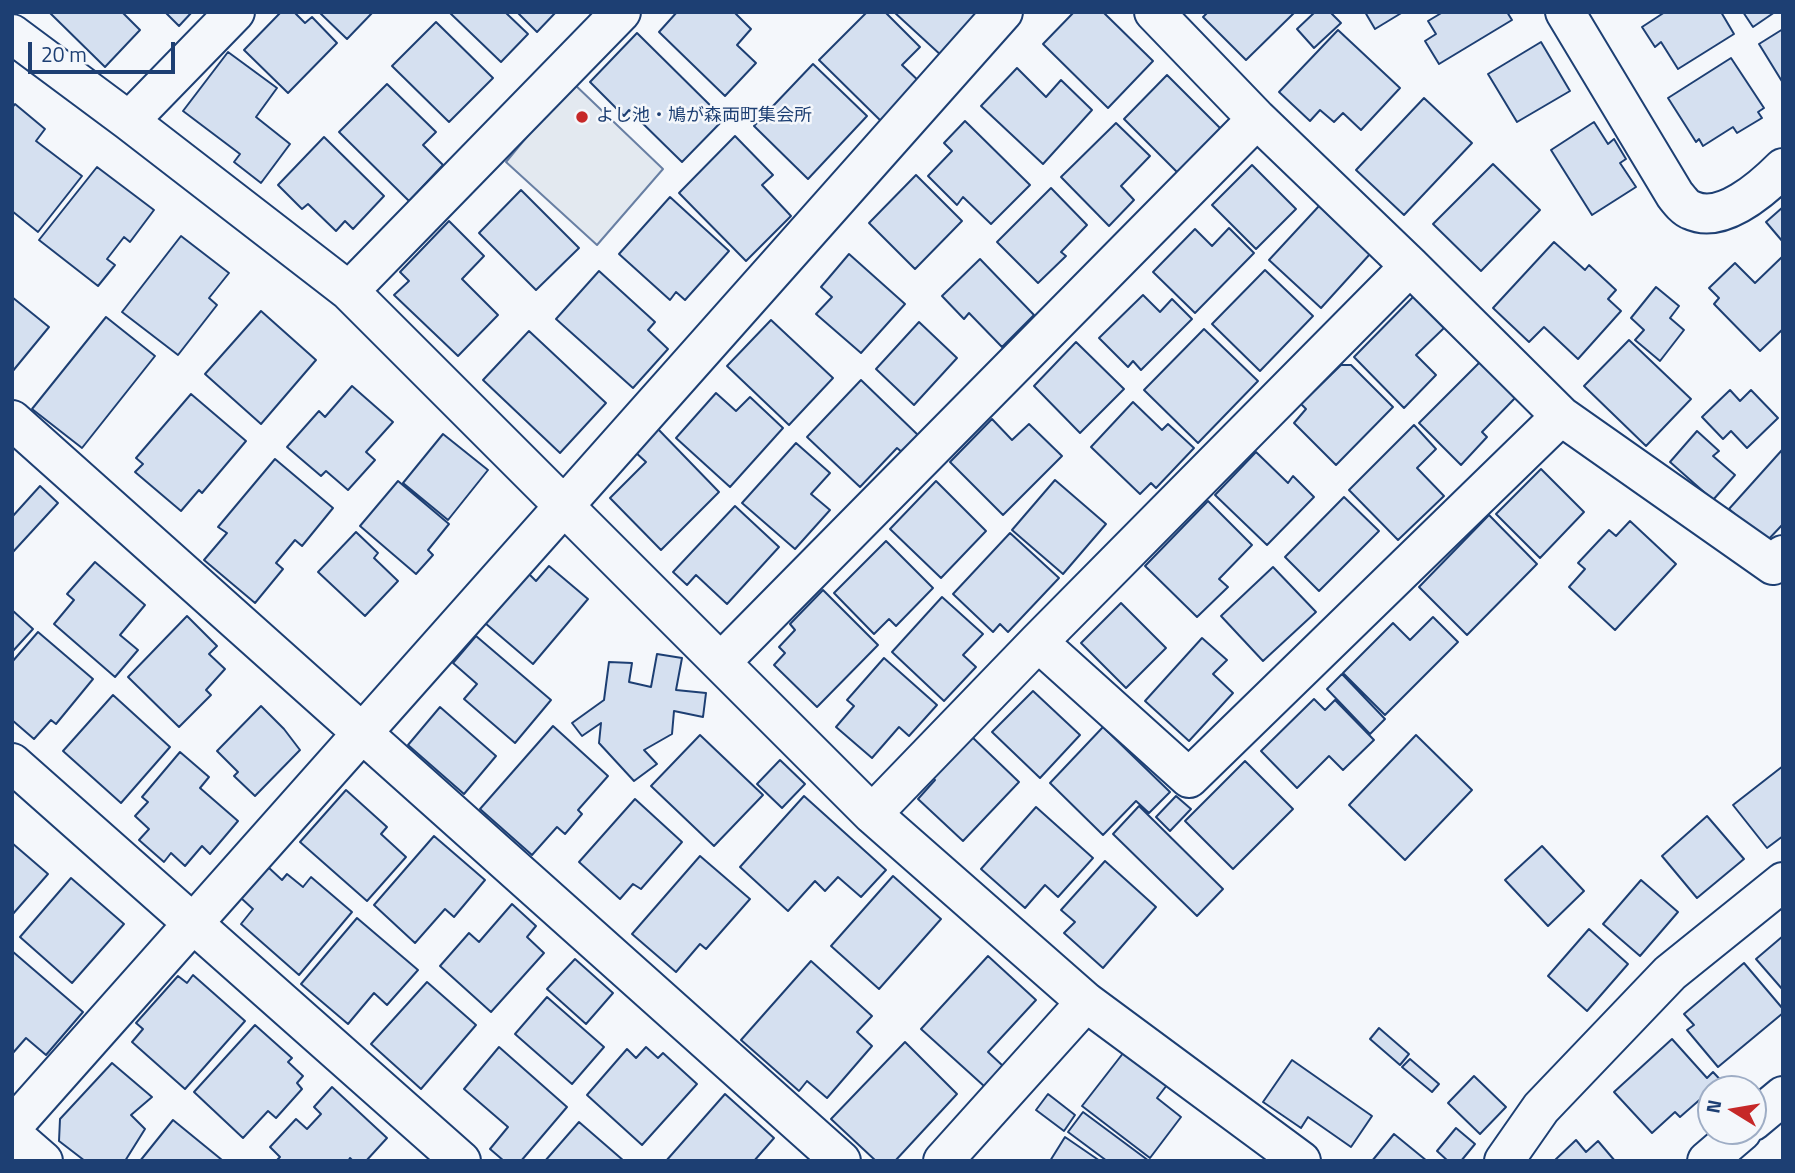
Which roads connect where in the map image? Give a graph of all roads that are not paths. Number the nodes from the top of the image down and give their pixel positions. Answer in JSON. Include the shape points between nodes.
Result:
{"nodes":[{"id":1,"x":235,"y":12,"type":"edge"},
{"id":2,"x":621,"y":12,"type":"edge"},
{"id":3,"x":1003,"y":12,"type":"edge"},
{"id":4,"x":1154,"y":12,"type":"edge"},
{"id":5,"x":1565,"y":12,"type":"edge"},
{"id":6,"x":13,"y":37,"type":"edge"},
{"id":7,"x":1257,"y":119,"type":"junction"},
{"id":8,"x":129,"y":121,"type":"junction"},
{"id":9,"x":1783,"y":168,"type":"edge"},
{"id":10,"x":1410,"y":266,"type":"junction"},
{"id":11,"x":349,"y":291,"type":"junction"},
{"id":12,"x":1561,"y":416,"type":"junction"},
{"id":13,"x":12,"y":420,"type":"edge"},
{"id":14,"x":565,"y":505,"type":"junction"},
{"id":15,"x":1783,"y":555,"type":"edge"},
{"id":16,"x":1038,"y":642,"type":"junction"},
{"id":17,"x":721,"y":662,"type":"junction"},
{"id":18,"x":362,"y":733,"type":"junction"},
{"id":19,"x":12,"y":763,"type":"edge"},
{"id":20,"x":872,"y":814,"type":"junction"},
{"id":21,"x":1783,"y":882,"type":"edge"},
{"id":22,"x":194,"y":923,"type":"junction"},
{"id":23,"x":1086,"y":1002,"type":"junction"},
{"id":24,"x":1783,"y":1096,"type":"edge"},
{"id":25,"x":1767,"y":1109,"type":"edge"},
{"id":26,"x":12,"y":1127,"type":"edge"},
{"id":27,"x":12,"y":1134,"type":"edge"},
{"id":28,"x":1726,"y":1145,"type":"edge"},
{"id":29,"x":43,"y":1161,"type":"edge"},
{"id":30,"x":461,"y":1161,"type":"edge"},
{"id":31,"x":841,"y":1161,"type":"edge"},
{"id":32,"x":943,"y":1161,"type":"edge"},
{"id":33,"x":1301,"y":1161,"type":"edge"},
{"id":34,"x":1504,"y":1161,"type":"edge"},
{"id":35,"x":1707,"y":1161,"type":"edge"}],
"edges":[{"from":1,"to":8,"type":"street"},
{"from":2,"to":11,"type":"street"},
{"from":3,"to":14,"type":"street"},
{"from":4,"to":7,"type":"street"},
{"from":5,"to":9,"type":"street","via":[[1675,195],[1690,210],[1708,214],[1732,207],[1763,188]]},
{"from":6,"to":8,"type":"street"},
{"from":7,"to":10,"type":"street"},
{"from":7,"to":17,"type":"street"},
{"from":8,"to":11,"type":"street"},
{"from":10,"to":12,"type":"street"},
{"from":10,"to":16,"type":"street"},
{"from":11,"to":14,"type":"street"},
{"from":12,"to":15,"type":"street","via":[[1773,565]]},
{"from":12,"to":16,"type":"street","via":[[1189,778]]},
{"from":13,"to":18,"type":"street"},
{"from":14,"to":17,"type":"street"},
{"from":14,"to":18,"type":"street"},
{"from":16,"to":20,"type":"street"},
{"from":17,"to":20,"type":"street"},
{"from":18,"to":22,"type":"street"},
{"from":18,"to":31,"type":"street"},
{"from":19,"to":22,"type":"street"},
{"from":20,"to":23,"type":"street"},
{"from":21,"to":34,"type":"street","via":[[1670,973],[1541,1108]]},
{"from":22,"to":26,"type":"street"},
{"from":22,"to":30,"type":"street"},
{"from":23,"to":32,"type":"street"},
{"from":23,"to":33,"type":"street"},
{"from":24,"to":25,"type":"street"},
{"from":27,"to":29,"type":"street"},
{"from":28,"to":35,"type":"street"}]}
